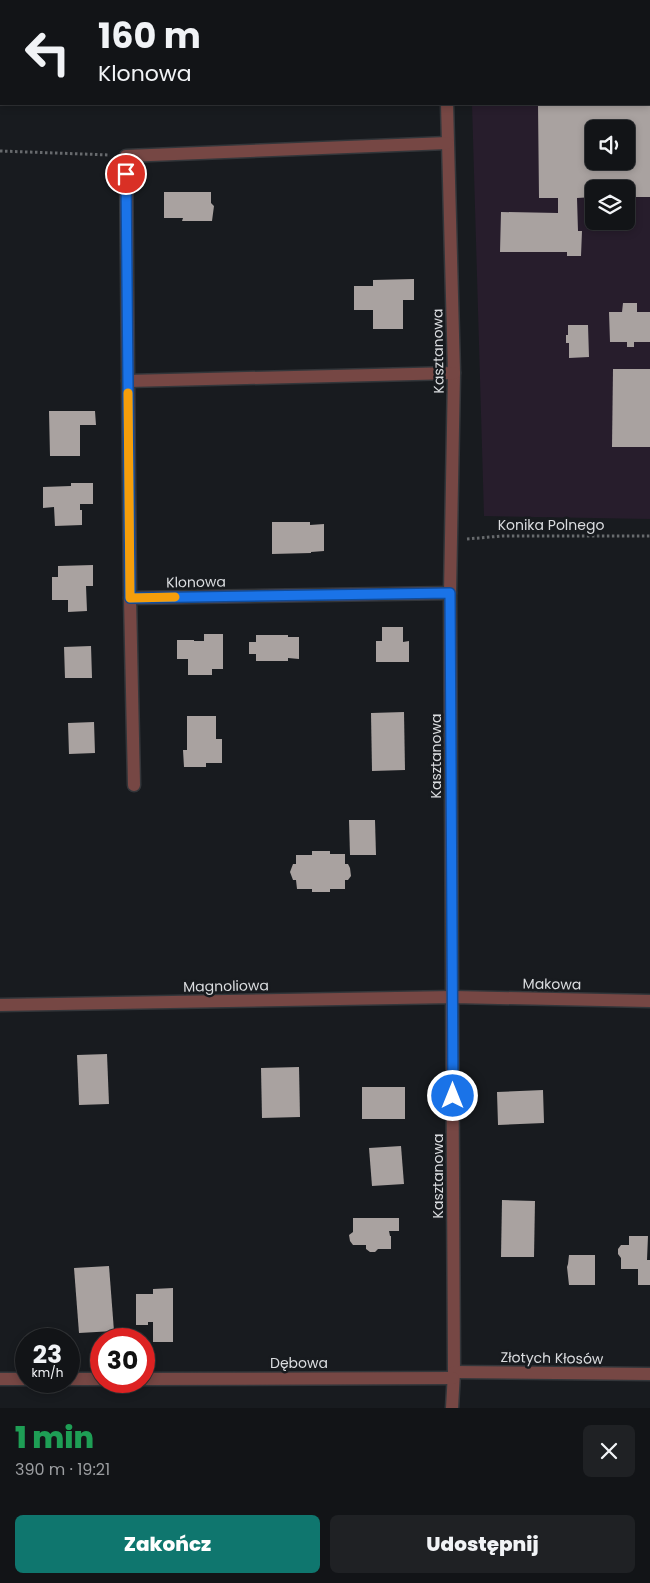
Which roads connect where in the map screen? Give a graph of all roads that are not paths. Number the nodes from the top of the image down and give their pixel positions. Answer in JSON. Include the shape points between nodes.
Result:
{"nodes":[{"id":1,"x":447,"y":105,"type":"edge"},
{"id":2,"x":447,"y":143,"type":"junction"},
{"id":3,"x":454,"y":373,"type":"junction"},
{"id":4,"x":128,"y":380,"type":"junction"},
{"id":5,"x":450,"y":593,"type":"junction"},
{"id":6,"x":130,"y":598,"type":"junction"},
{"id":7,"x":134,"y":785,"type":"dead end"},
{"id":8,"x":452,"y":997,"type":"junction"},
{"id":9,"x":650,"y":1001,"type":"edge"},
{"id":10,"x":0,"y":1005,"type":"edge"},
{"id":11,"x":650,"y":1374,"type":"edge"},
{"id":12,"x":454,"y":1375,"type":"junction"},
{"id":13,"x":15,"y":1379,"type":"edge"},
{"id":14,"x":155,"y":1379,"type":"edge"},
{"id":15,"x":0,"y":1380,"type":"edge"},
{"id":16,"x":452,"y":1408,"type":"edge"}],
"edges":[{"from":1,"to":2,"type":"street","name":"Kasztanowa"},
{"from":2,"to":3,"type":"street","name":"Kasztanowa"},
{"from":2,"to":4,"type":"street","via":[[126,156]]},
{"from":3,"to":4,"type":"street"},
{"from":3,"to":5,"type":"street","name":"Kasztanowa"},
{"from":4,"to":6,"type":"street"},
{"from":5,"to":6,"type":"street","name":"Klonowa"},
{"from":5,"to":8,"type":"street","name":"Kasztanowa"},
{"from":6,"to":7,"type":"street"},
{"from":8,"to":9,"type":"street","name":"Makowa"},
{"from":8,"to":10,"type":"street","name":"Magnoliowa"},
{"from":8,"to":12,"type":"street","name":"Kasztanowa"},
{"from":11,"to":12,"type":"street","name":"Złotych Kłosów"},
{"from":12,"to":14,"type":"street","name":"Dębowa"},
{"from":12,"to":16,"type":"street","name":"Kasztanowa"},
{"from":13,"to":15,"type":"street"}]}
